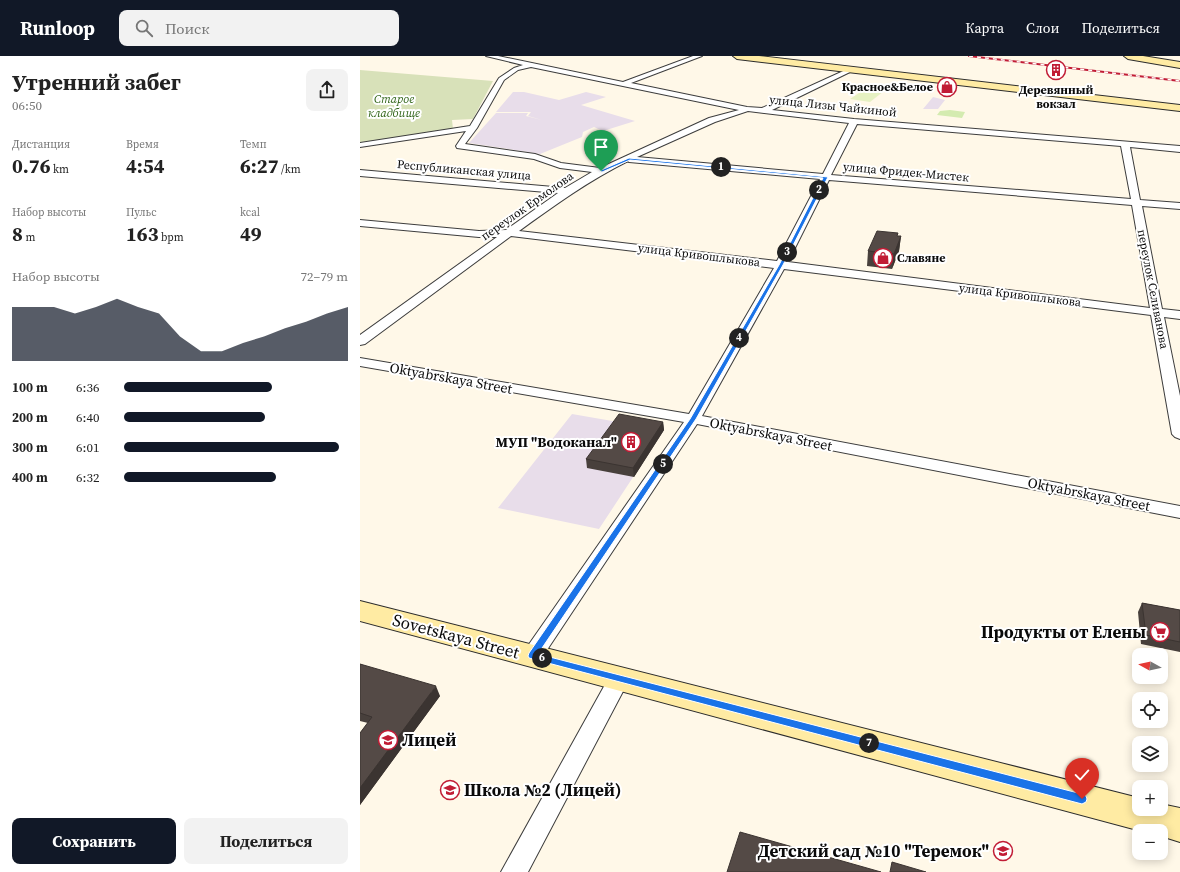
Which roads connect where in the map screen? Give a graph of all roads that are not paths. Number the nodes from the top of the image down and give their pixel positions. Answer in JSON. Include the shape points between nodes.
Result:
{"nodes":[{"id":1,"x":489,"y":56,"type":"edge"},
{"id":2,"x":520,"y":56,"type":"edge"},
{"id":3,"x":699,"y":56,"type":"edge"},
{"id":4,"x":737,"y":56,"type":"edge"},
{"id":5,"x":1129,"y":56,"type":"edge"},
{"id":6,"x":508,"y":60,"type":"junction"},
{"id":7,"x":530,"y":65,"type":"junction"},
{"id":8,"x":1180,"y":65,"type":"edge"},
{"id":9,"x":850,"y":70,"type":"junction"},
{"id":10,"x":622,"y":84,"type":"junction"},
{"id":11,"x":1180,"y":108,"type":"edge"},
{"id":12,"x":747,"y":109,"type":"junction"},
{"id":13,"x":763,"y":111,"type":"junction"},
{"id":14,"x":854,"y":121,"type":"junction"},
{"id":15,"x":473,"y":128,"type":"junction"},
{"id":16,"x":1125,"y":144,"type":"junction"},
{"id":17,"x":360,"y":145,"type":"edge"},
{"id":18,"x":1180,"y":149,"type":"edge"},
{"id":19,"x":629,"y":159,"type":"junction"},
{"id":20,"x":601,"y":171,"type":"junction"},
{"id":21,"x":360,"y":174,"type":"edge"},
{"id":22,"x":826,"y":177,"type":"junction"},
{"id":23,"x":567,"y":191,"type":"junction"},
{"id":24,"x":1137,"y":202,"type":"junction"},
{"id":25,"x":1180,"y":206,"type":"edge"},
{"id":26,"x":360,"y":223,"type":"edge"},
{"id":27,"x":511,"y":233,"type":"junction"},
{"id":28,"x":781,"y":265,"type":"junction"},
{"id":29,"x":1158,"y":313,"type":"junction"},
{"id":30,"x":1180,"y":315,"type":"edge"},
{"id":31,"x":360,"y":341,"type":"edge"},
{"id":32,"x":360,"y":362,"type":"edge"},
{"id":33,"x":693,"y":419,"type":"junction"},
{"id":34,"x":1180,"y":434,"type":"edge"},
{"id":35,"x":1180,"y":512,"type":"edge"},
{"id":36,"x":360,"y":611,"type":"edge"},
{"id":37,"x":532,"y":656,"type":"junction"},
{"id":38,"x":619,"y":678,"type":"junction"},
{"id":39,"x":1180,"y":824,"type":"edge"},
{"id":40,"x":514,"y":872,"type":"edge"}],
"edges":[{"from":1,"to":6,"type":"street","name":"улица Лизы Чайкиной"},
{"from":2,"to":6,"type":"street"},
{"from":3,"to":10,"type":"street"},
{"from":4,"to":9,"type":"main road"},
{"from":5,"to":8,"type":"main road"},
{"from":6,"to":7,"type":"street","name":"улица Лизы Чайкиной"},
{"from":7,"to":10,"type":"street","name":"улица Лизы Чайкиной"},
{"from":7,"to":15,"type":"street","via":[[516,69],[501,78]]},
{"from":9,"to":11,"type":"main road"},
{"from":9,"to":13,"type":"street"},
{"from":10,"to":12,"type":"street","name":"улица Лизы Чайкиной"},
{"from":12,"to":13,"type":"street","name":"улица Лизы Чайкиной"},
{"from":12,"to":19,"type":"street","name":"переулок Ермолова","via":[[712,120]]},
{"from":13,"to":14,"type":"street","name":"улица Лизы Чайкиной"},
{"from":14,"to":16,"type":"street","name":"улица Лизы Чайкиной"},
{"from":14,"to":22,"type":"street"},
{"from":15,"to":17,"type":"street"},
{"from":15,"to":20,"type":"street","via":[[460,146],[535,156],[560,165]]},
{"from":16,"to":18,"type":"street","name":"улица Лизы Чайкиной"},
{"from":16,"to":24,"type":"street","name":"переулок Селиванова"},
{"from":19,"to":20,"type":"street","name":"переулок Ермолова"},
{"from":19,"to":22,"type":"street","name":"улица Фридек-Мистек"},
{"from":20,"to":23,"type":"street","name":"переулок Ермолова"},
{"from":21,"to":23,"type":"street","name":"Республиканская улица"},
{"from":22,"to":24,"type":"street","name":"улица Фридек-Мистек"},
{"from":22,"to":28,"type":"street"},
{"from":23,"to":27,"type":"street","name":"переулок Ермолова"},
{"from":24,"to":25,"type":"street","name":"улица Фридек-Мистек"},
{"from":24,"to":29,"type":"street","name":"переулок Селиванова"},
{"from":26,"to":27,"type":"street","name":"улица Кривошлыкова","via":[[479,234]]},
{"from":27,"to":28,"type":"street","name":"улица Кривошлыкова"},
{"from":27,"to":31,"type":"street","name":"переулок Ермолова"},
{"from":28,"to":29,"type":"street","name":"улица Кривошлыкова"},
{"from":28,"to":33,"type":"street"},
{"from":29,"to":30,"type":"street","name":"улица Кривошлыкова"},
{"from":29,"to":34,"type":"street","name":"переулок Селиванова"},
{"from":32,"to":33,"type":"street","name":"Oktyabrskaya Street"},
{"from":33,"to":35,"type":"street","name":"Oktyabrskaya Street"},
{"from":33,"to":37,"type":"street"},
{"from":36,"to":37,"type":"main road","name":"Sovetskaya Street"},
{"from":37,"to":38,"type":"main road","name":"Sovetskaya Street"},
{"from":38,"to":39,"type":"main road","name":"Sovetskaya Street"},
{"from":38,"to":40,"type":"street"}]}
